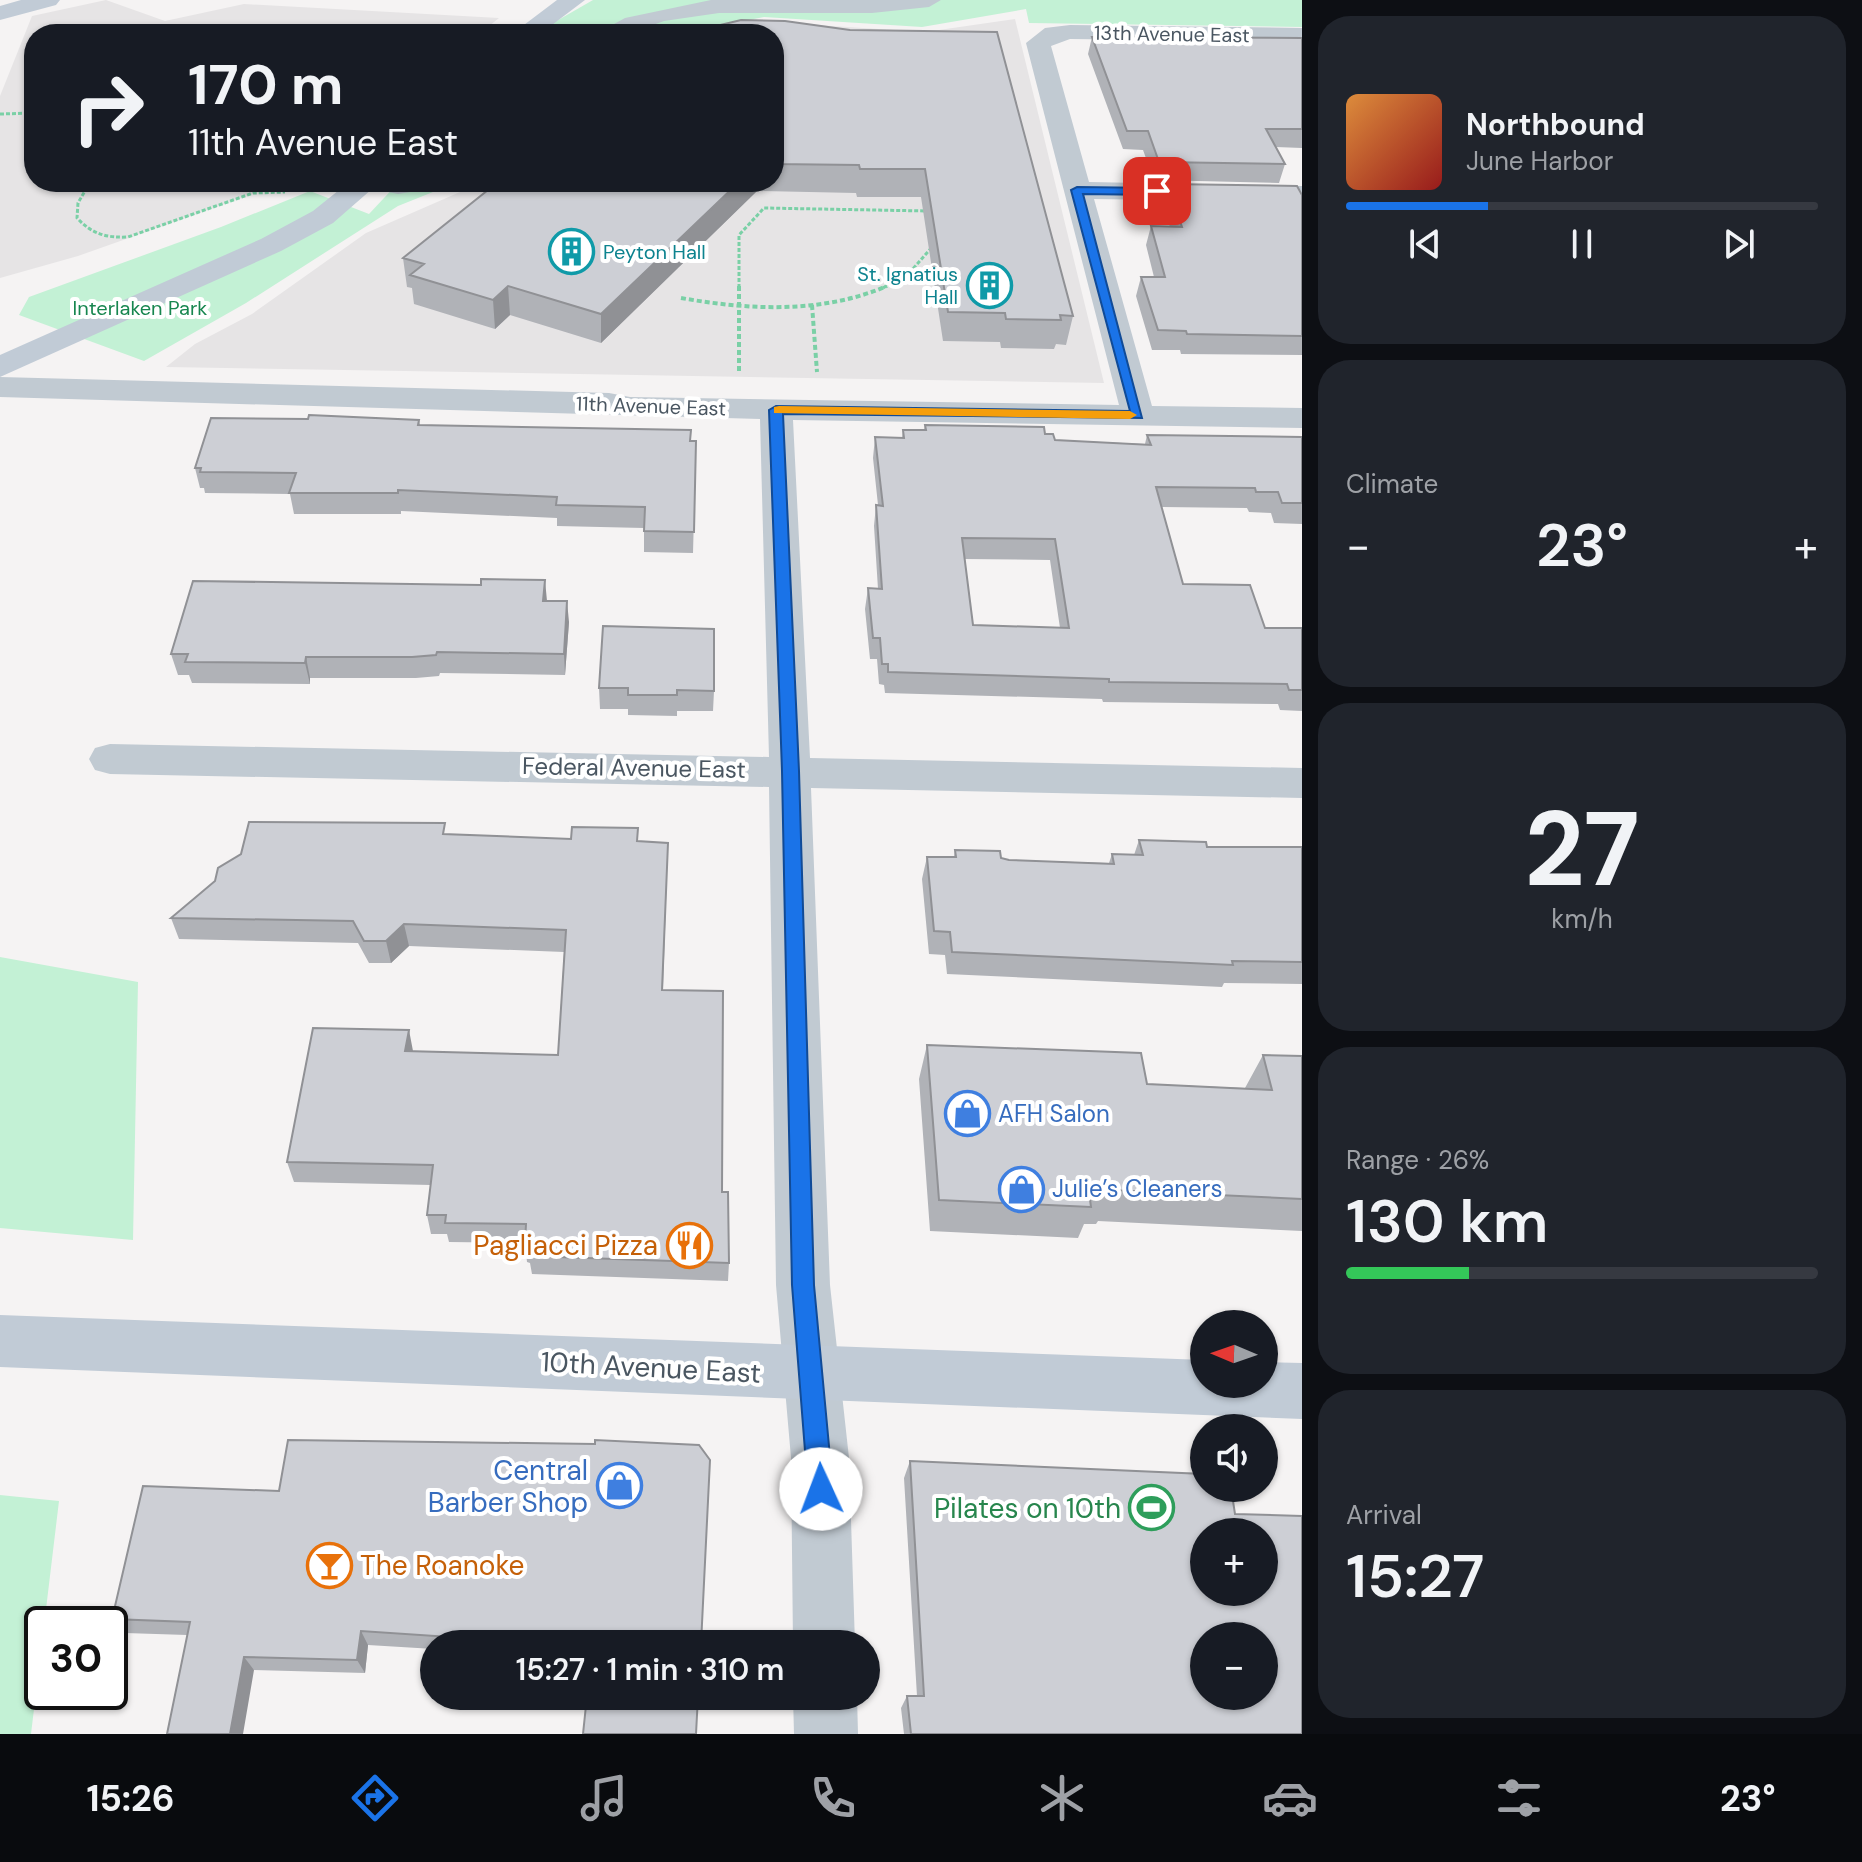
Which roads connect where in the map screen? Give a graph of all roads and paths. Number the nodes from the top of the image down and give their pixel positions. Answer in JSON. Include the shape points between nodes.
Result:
{"nodes":[{"id":1,"x":48,"y":0,"type":"edge"},
{"id":2,"x":573,"y":0,"type":"edge"},
{"id":3,"x":929,"y":0,"type":"edge"},
{"id":4,"x":0,"y":13,"type":"edge"},
{"id":5,"x":538,"y":24,"type":"edge"},
{"id":6,"x":629,"y":24,"type":"edge"},
{"id":7,"x":1302,"y":35,"type":"edge"},
{"id":8,"x":24,"y":113,"type":"edge"},
{"id":9,"x":0,"y":114,"type":"edge"},
{"id":10,"x":1077,"y":190,"type":"junction"},
{"id":11,"x":84,"y":192,"type":"edge"},
{"id":12,"x":291,"y":192,"type":"dead end"},
{"id":13,"x":354,"y":192,"type":"edge"},
{"id":14,"x":1302,"y":194,"type":"edge"},
{"id":15,"x":942,"y":211,"type":"edge"},
{"id":16,"x":937,"y":239,"type":"edge"},
{"id":17,"x":681,"y":298,"type":"dead end"},
{"id":18,"x":812,"y":305,"type":"junction"},
{"id":19,"x":739,"y":308,"type":"junction"},
{"id":20,"x":0,"y":367,"type":"edge"},
{"id":21,"x":739,"y":380,"type":"dead end"},
{"id":22,"x":817,"y":382,"type":"dead end"},
{"id":23,"x":0,"y":387,"type":"edge"},
{"id":24,"x":776,"y":410,"type":"junction"},
{"id":25,"x":1138,"y":415,"type":"junction"},
{"id":26,"x":1302,"y":418,"type":"edge"},
{"id":27,"x":110,"y":759,"type":"dead end"},
{"id":28,"x":791,"y":771,"type":"junction"},
{"id":29,"x":1302,"y":783,"type":"edge"},
{"id":30,"x":0,"y":1341,"type":"edge"},
{"id":31,"x":811,"y":1374,"type":"junction"},
{"id":32,"x":1302,"y":1391,"type":"edge"},
{"id":33,"x":824,"y":1630,"type":"edge"},
{"id":34,"x":825,"y":1710,"type":"edge"},
{"id":35,"x":826,"y":1734,"type":"edge"}],
"edges":[{"from":1,"to":4,"type":"main road"},
{"from":2,"to":5,"type":"main road"},
{"from":3,"to":6,"type":"street","via":[[863,7],[694,6],[654,12]]},
{"from":7,"to":10,"type":"street","name":"13th Avenue East","via":[[1070,32],[1044,37],[1038,49]]},
{"from":8,"to":9,"type":"path"},
{"from":10,"to":14,"type":"street"},
{"from":10,"to":25,"type":"street"},
{"from":11,"to":12,"type":"path","via":[[77,218],[90,233],[113,238],[253,193]]},
{"from":13,"to":20,"type":"main road","via":[[323,217],[271,245]]},
{"from":15,"to":19,"type":"path","via":[[764,208],[739,235]]},
{"from":16,"to":18,"type":"path","via":[[917,265],[881,287]]},
{"from":17,"to":19,"type":"path"},
{"from":18,"to":19,"type":"path"},
{"from":18,"to":22,"type":"path"},
{"from":19,"to":21,"type":"path"},
{"from":23,"to":24,"type":"street","name":"11th Avenue East"},
{"from":24,"to":25,"type":"street","name":"11th Avenue East"},
{"from":24,"to":28,"type":"street"},
{"from":25,"to":26,"type":"street","name":"11th Avenue East"},
{"from":27,"to":28,"type":"street","name":"Federal Avenue East"},
{"from":28,"to":29,"type":"street","name":"Federal Avenue East"},
{"from":28,"to":31,"type":"street","via":[[803,1285]]},
{"from":30,"to":31,"type":"main road","name":"10th Avenue East"},
{"from":31,"to":32,"type":"main road","name":"10th Avenue East"},
{"from":31,"to":33,"type":"street","via":[[820,1458]]},
{"from":34,"to":35,"type":"street"}]}
